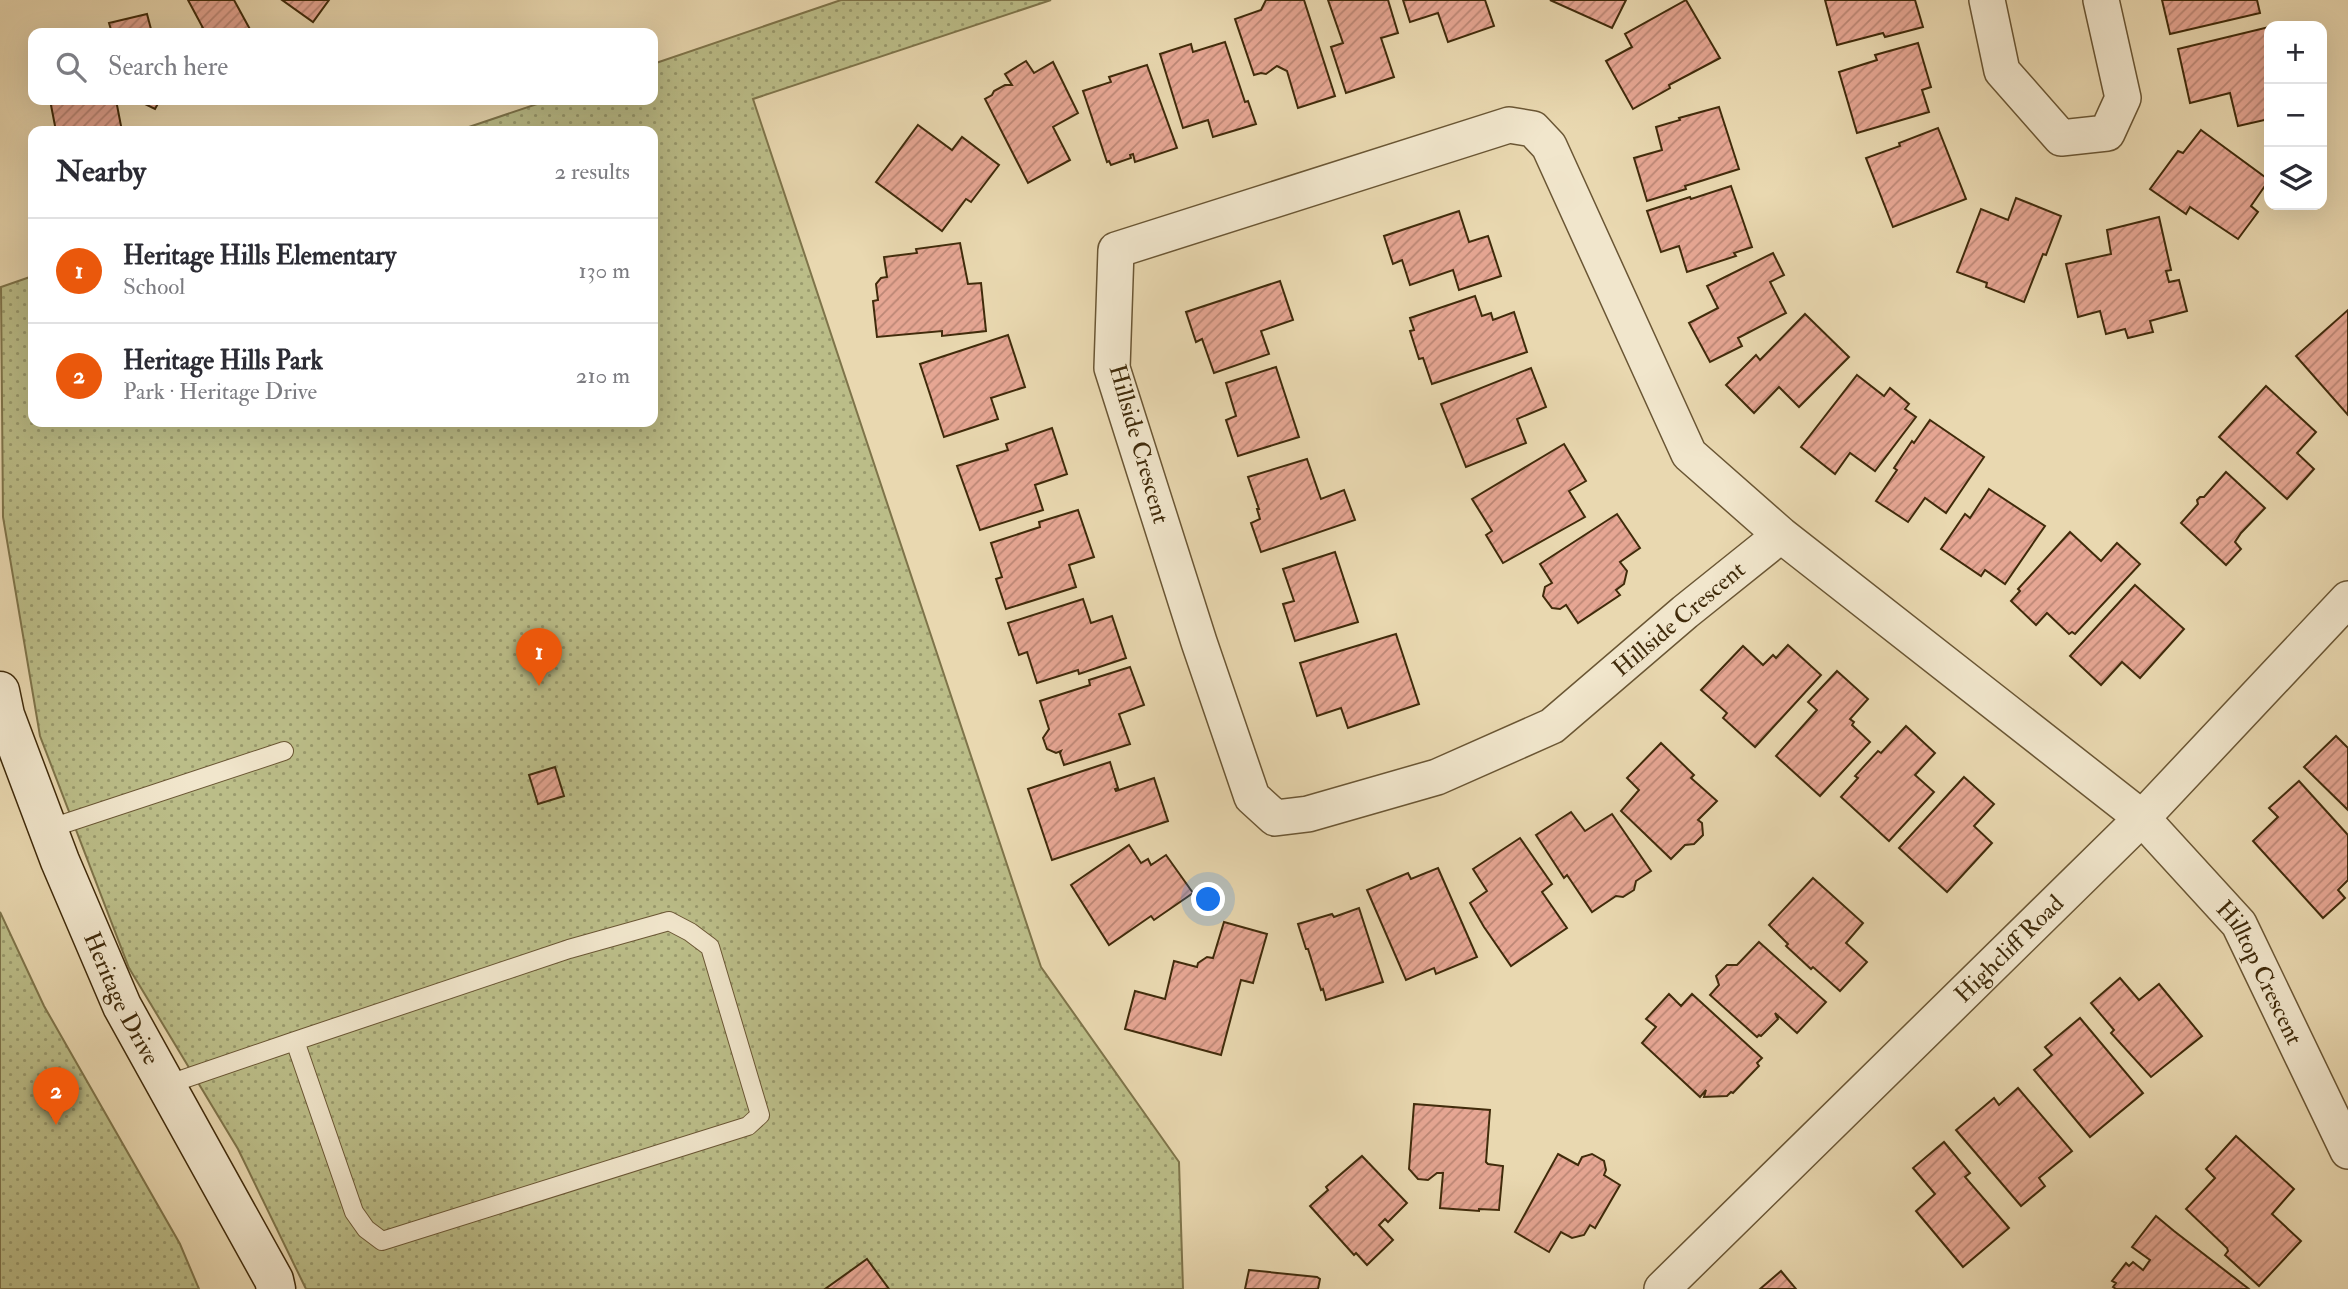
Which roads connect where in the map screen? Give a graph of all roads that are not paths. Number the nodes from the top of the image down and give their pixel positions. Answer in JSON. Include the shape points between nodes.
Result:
{"nodes":[{"id":1,"x":1987,"y":0,"type":"edge"},
{"id":2,"x":2101,"y":0,"type":"edge"},
{"id":3,"x":1781,"y":535,"type":"junction"},
{"id":4,"x":2348,"y":599,"type":"edge"},
{"id":5,"x":0,"y":691,"type":"edge"},
{"id":6,"x":284,"y":751,"type":"dead end"},
{"id":7,"x":2142,"y":818,"type":"junction"},
{"id":8,"x":48,"y":829,"type":"junction"},
{"id":9,"x":295,"y":1041,"type":"junction"},
{"id":10,"x":166,"y":1085,"type":"junction"},
{"id":11,"x":2348,"y":1151,"type":"edge"},
{"id":12,"x":276,"y":1289,"type":"edge"},
{"id":13,"x":1662,"y":1289,"type":"edge"}],
"edges":[{"from":1,"to":2,"type":"street","via":[[2002,71],[2061,138],[2107,133],[2123,98]]},
{"from":3,"to":3,"type":"street","name":"Hillside Crescent","via":[[1689,454],[1549,146],[1533,129],[1509,125],[1116,250],[1112,368],[1252,797],[1275,818],[1308,814],[1437,777],[1552,726]]},
{"from":3,"to":7,"type":"street","name":"Hillside Crescent"},
{"from":4,"to":7,"type":"street","name":"Highcliff Road"},
{"from":5,"to":8,"type":"street","name":"Heritage Drive"},
{"from":6,"to":8,"type":"lane"},
{"from":7,"to":11,"type":"street","name":"Hilltop Crescent","via":[[2239,924]]},
{"from":7,"to":13,"type":"street","name":"Highcliff Road"},
{"from":8,"to":10,"type":"street","name":"Heritage Drive","via":[[122,1006]]},
{"from":9,"to":9,"type":"lane","via":[[354,1212],[382,1241],[748,1126],[760,1115],[710,947],[668,920]]},
{"from":9,"to":10,"type":"lane"},
{"from":10,"to":12,"type":"street","name":"Heritage Drive"}]}
